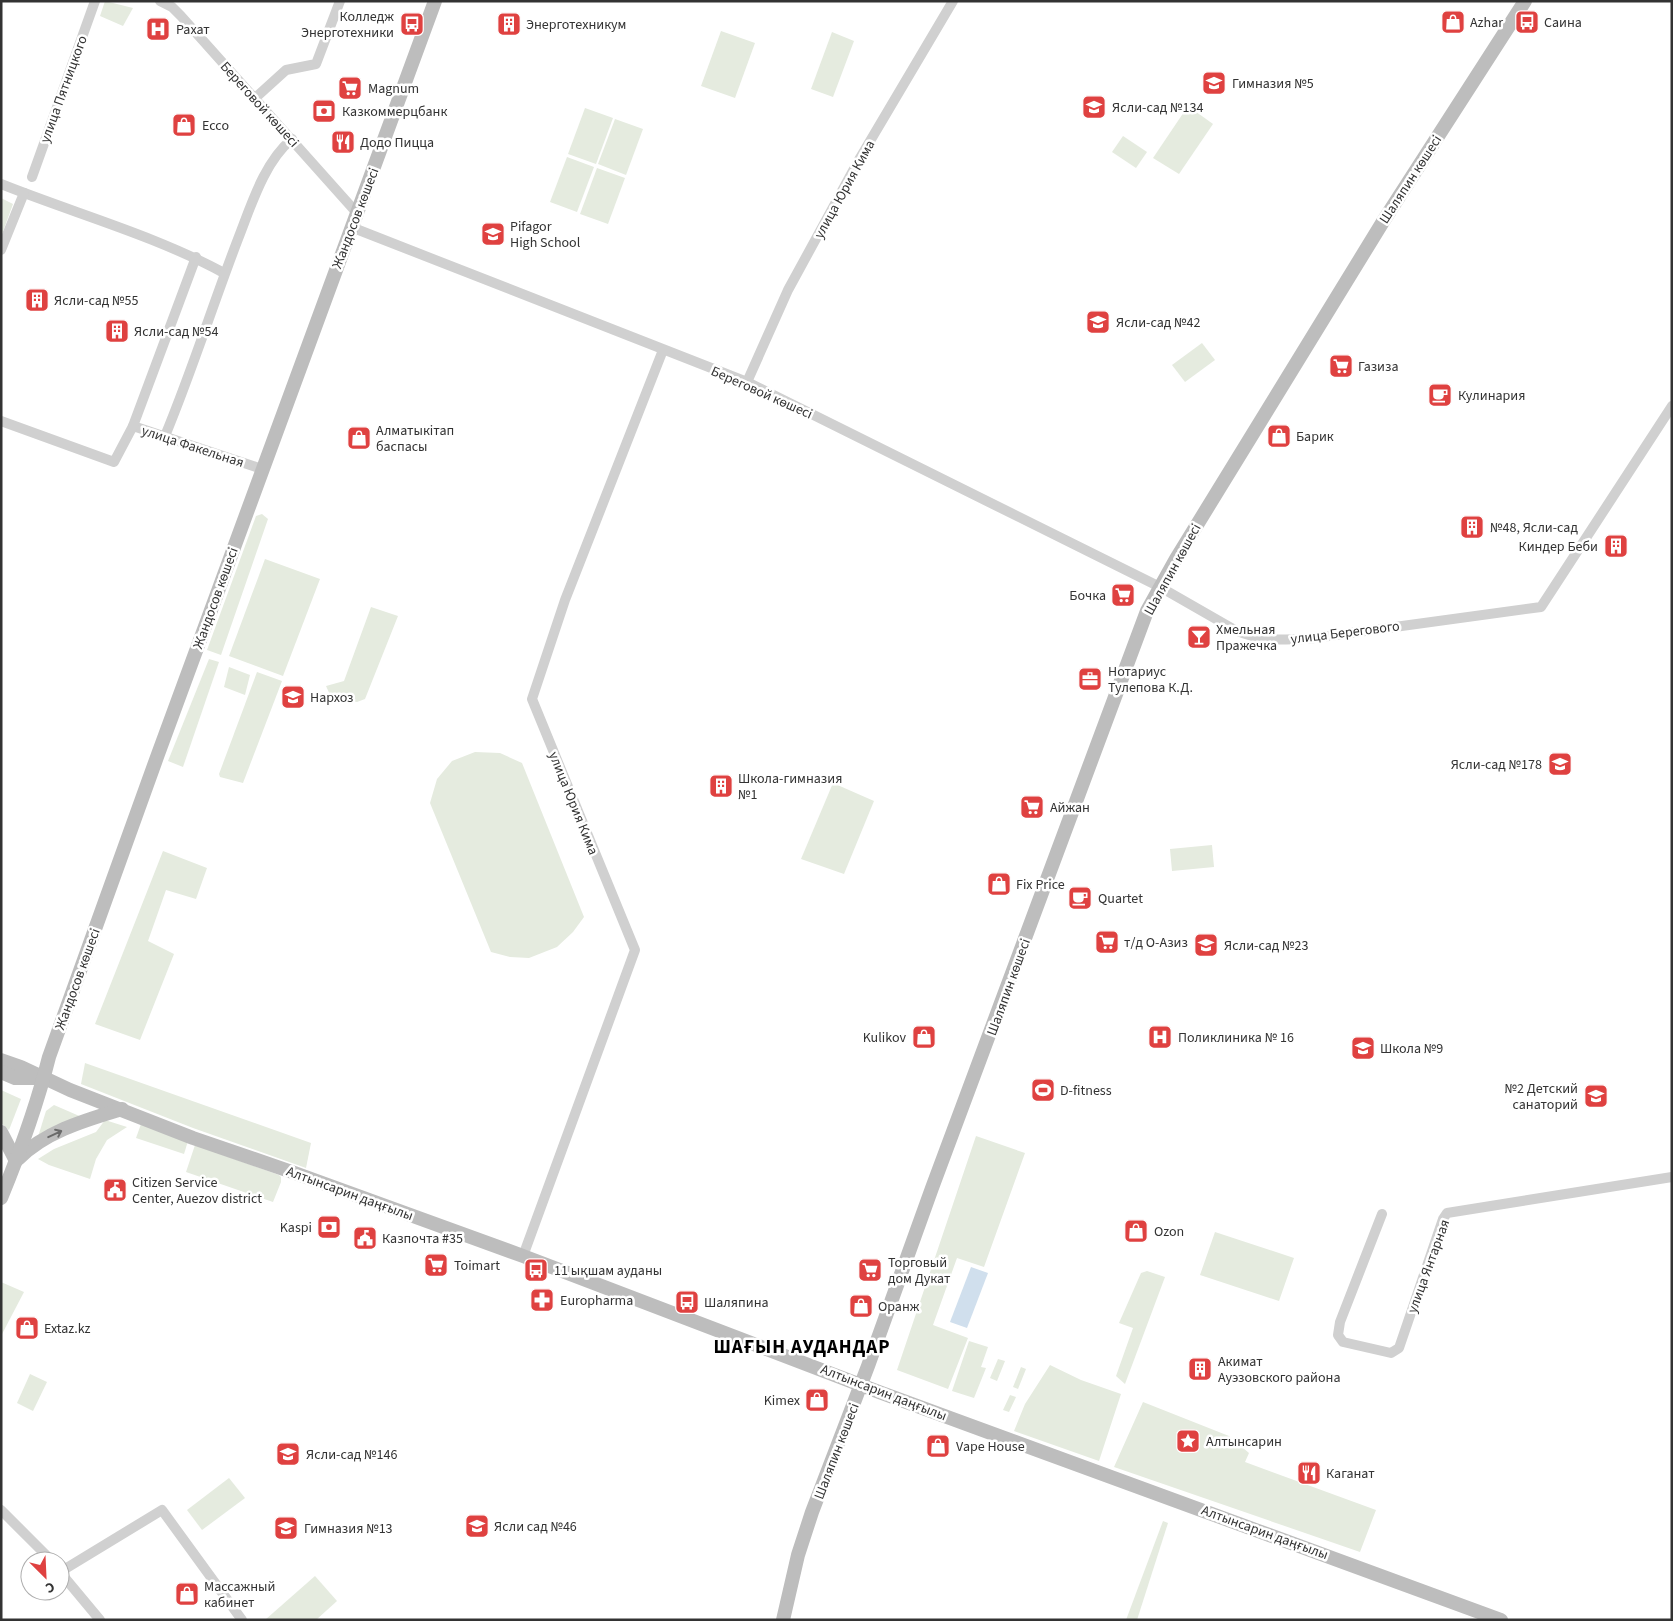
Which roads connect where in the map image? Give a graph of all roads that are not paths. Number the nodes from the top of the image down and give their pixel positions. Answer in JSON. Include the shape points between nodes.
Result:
{"nodes":[{"id":1,"x":95,"y":1,"type":"edge"},
{"id":2,"x":160,"y":1,"type":"edge"},
{"id":3,"x":340,"y":1,"type":"edge"},
{"id":4,"x":436,"y":1,"type":"edge"},
{"id":5,"x":952,"y":1,"type":"edge"},
{"id":6,"x":1525,"y":1,"type":"edge"},
{"id":7,"x":254,"y":99,"type":"junction"},
{"id":8,"x":292,"y":139,"type":"junction"},
{"id":9,"x":32,"y":178,"type":"dead end"},
{"id":10,"x":1,"y":184,"type":"edge"},
{"id":11,"x":24,"y":193,"type":"junction"},
{"id":12,"x":356,"y":212,"type":"junction"},
{"id":13,"x":351,"y":227,"type":"junction"},
{"id":14,"x":1,"y":250,"type":"edge"},
{"id":15,"x":196,"y":257,"type":"junction"},
{"id":16,"x":224,"y":273,"type":"junction"},
{"id":17,"x":664,"y":350,"type":"junction"},
{"id":18,"x":747,"y":382,"type":"junction"},
{"id":19,"x":1672,"y":406,"type":"edge"},
{"id":20,"x":1,"y":420,"type":"edge"},
{"id":21,"x":133,"y":426,"type":"junction"},
{"id":22,"x":165,"y":436,"type":"junction"},
{"id":23,"x":262,"y":469,"type":"junction"},
{"id":24,"x":1160,"y":587,"type":"junction"},
{"id":25,"x":1,"y":1060,"type":"edge"},
{"id":26,"x":1,"y":1072,"type":"edge"},
{"id":27,"x":44,"y":1078,"type":"junction"},
{"id":28,"x":122,"y":1109,"type":"junction"},
{"id":29,"x":1,"y":1132,"type":"edge"},
{"id":30,"x":16,"y":1162,"type":"junction"},
{"id":31,"x":1672,"y":1177,"type":"edge"},
{"id":32,"x":1,"y":1198,"type":"edge"},
{"id":33,"x":1382,"y":1214,"type":"dead end"},
{"id":34,"x":523,"y":1256,"type":"junction"},
{"id":35,"x":861,"y":1384,"type":"junction"},
{"id":36,"x":1,"y":1510,"type":"edge"},
{"id":37,"x":42,"y":1551,"type":"edge"},
{"id":38,"x":70,"y":1566,"type":"edge"},
{"id":39,"x":70,"y":1584,"type":"edge"},
{"id":40,"x":100,"y":1620,"type":"edge"},
{"id":41,"x":242,"y":1620,"type":"edge"},
{"id":42,"x":783,"y":1620,"type":"edge"},
{"id":43,"x":1501,"y":1620,"type":"edge"}],
"edges":[{"from":1,"to":9,"type":"street","name":"улица Пятницкого"},
{"from":2,"to":7,"type":"street","name":"Береговой көшесі","via":[[181,16]]},
{"from":3,"to":7,"type":"street","via":[[316,64],[286,70]]},
{"from":4,"to":12,"type":"main road","name":"Жандосов көшесі"},
{"from":5,"to":18,"type":"street","name":"улица Юрия Кима","via":[[855,166],[788,290]]},
{"from":6,"to":24,"type":"main road","name":"Шаляпин көшесі","via":[[1384,220]]},
{"from":7,"to":8,"type":"street","name":"Береговой көшесі"},
{"from":8,"to":12,"type":"street","name":"Береговой көшесі"},
{"from":8,"to":16,"type":"street","via":[[282,147],[259,186]]},
{"from":10,"to":11,"type":"street"},
{"from":11,"to":14,"type":"street"},
{"from":11,"to":15,"type":"street"},
{"from":12,"to":13,"type":"main road","name":"Жандосов көшесі"},
{"from":13,"to":17,"type":"street","name":"Береговой көшесі"},
{"from":13,"to":23,"type":"main road","name":"Жандосов көшесі"},
{"from":15,"to":16,"type":"street"},
{"from":15,"to":21,"type":"street"},
{"from":16,"to":22,"type":"street"},
{"from":17,"to":18,"type":"street","name":"Береговой көшесі"},
{"from":17,"to":34,"type":"street","name":"улица Юрия Кима","via":[[565,600],[532,699],[635,950]]},
{"from":18,"to":24,"type":"street","name":"Береговой көшесі"},
{"from":19,"to":24,"type":"street","name":"улица Берегового","via":[[1541,607],[1307,639],[1274,640],[1235,630]]},
{"from":20,"to":21,"type":"street","name":"улица Факельная","via":[[114,462]]},
{"from":21,"to":22,"type":"street","name":"улица Факельная"},
{"from":22,"to":23,"type":"street","name":"улица Факельная"},
{"from":23,"to":27,"type":"main road","name":"Жандосов көшесі"},
{"from":24,"to":35,"type":"main road","name":"Шаляпин көшесі","via":[[1141,627]]},
{"from":25,"to":27,"type":"main road","name":"Алтынсарин даңғылы"},
{"from":26,"to":27,"type":"main road","via":[[15,1078]]},
{"from":27,"to":28,"type":"main road","name":"Алтынсарин даңғылы"},
{"from":27,"to":30,"type":"main road","name":"Жандосов көшесі"},
{"from":30,"to":28,"type":"main road","one_way":true,"via":[[39,1141],[94,1117]]},
{"from":28,"to":34,"type":"main road","name":"Алтынсарин даңғылы"},
{"from":29,"to":30,"type":"main road"},
{"from":30,"to":32,"type":"main road","name":"Жандосов көшесі"},
{"from":31,"to":33,"type":"street","name":"улица Янтарная","via":[[1447,1213],[1398,1348],[1391,1353],[1343,1342],[1338,1335],[1340,1322]]},
{"from":34,"to":35,"type":"main road","name":"Алтынсарин даңғылы"},
{"from":35,"to":42,"type":"main road","name":"Шаляпин көшесі","via":[[809,1521]]},
{"from":35,"to":43,"type":"main road","name":"Алтынсарин даңғылы"},
{"from":36,"to":37,"type":"street"},
{"from":38,"to":41,"type":"street","via":[[162,1510]]},
{"from":39,"to":40,"type":"street"}]}
